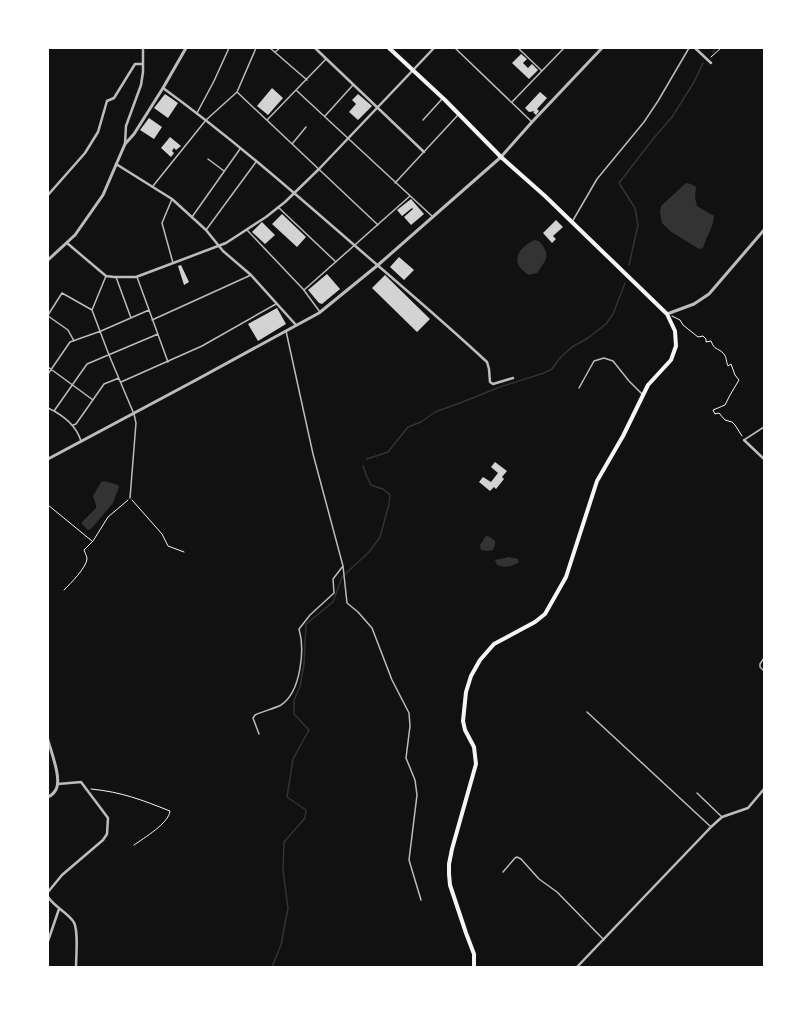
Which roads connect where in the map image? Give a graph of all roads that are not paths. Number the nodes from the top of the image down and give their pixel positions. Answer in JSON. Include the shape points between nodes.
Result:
{"nodes":[{"id":1,"x":143,"y":48,"type":"edge"},
{"id":2,"x":186,"y":48,"type":"edge"},
{"id":3,"x":229,"y":48,"type":"edge"},
{"id":4,"x":256,"y":48,"type":"edge"},
{"id":5,"x":270,"y":48,"type":"edge"},
{"id":6,"x":280,"y":48,"type":"edge"},
{"id":7,"x":315,"y":48,"type":"edge"},
{"id":8,"x":389,"y":48,"type":"edge"},
{"id":9,"x":434,"y":48,"type":"edge"},
{"id":10,"x":456,"y":48,"type":"edge"},
{"id":11,"x":518,"y":48,"type":"edge"},
{"id":12,"x":564,"y":48,"type":"edge"},
{"id":13,"x":602,"y":48,"type":"edge"},
{"id":14,"x":689,"y":48,"type":"edge"},
{"id":15,"x":695,"y":48,"type":"edge"},
{"id":16,"x":275,"y":52,"type":"junction"},
{"id":17,"x":326,"y":59,"type":"junction"},
{"id":18,"x":711,"y":63,"type":"dead end"},
{"id":19,"x":143,"y":64,"type":"junction"},
{"id":20,"x":413,"y":71,"type":"junction"},
{"id":21,"x":542,"y":71,"type":"junction"},
{"id":22,"x":307,"y":80,"type":"junction"},
{"id":23,"x":353,"y":85,"type":"junction"},
{"id":24,"x":163,"y":88,"type":"junction"},
{"id":25,"x":297,"y":91,"type":"junction"},
{"id":26,"x":237,"y":92,"type":"junction"},
{"id":27,"x":443,"y":98,"type":"junction"},
{"id":28,"x":512,"y":102,"type":"junction"},
{"id":29,"x":376,"y":108,"type":"junction"},
{"id":30,"x":197,"y":112,"type":"junction"},
{"id":31,"x":459,"y":114,"type":"junction"},
{"id":32,"x":324,"y":117,"type":"junction"},
{"id":33,"x":206,"y":120,"type":"junction"},
{"id":34,"x":267,"y":120,"type":"junction"},
{"id":35,"x":424,"y":120,"type":"dead end"},
{"id":36,"x":532,"y":122,"type":"junction"},
{"id":37,"x":306,"y":127,"type":"dead end"},
{"id":38,"x":348,"y":138,"type":"junction"},
{"id":39,"x":125,"y":144,"type":"junction"},
{"id":40,"x":292,"y":144,"type":"junction"},
{"id":41,"x":240,"y":149,"type":"junction"},
{"id":42,"x":424,"y":152,"type":"junction"},
{"id":43,"x":501,"y":157,"type":"junction"},
{"id":44,"x":208,"y":158,"type":"dead end"},
{"id":45,"x":256,"y":162,"type":"junction"},
{"id":46,"x":116,"y":164,"type":"junction"},
{"id":47,"x":319,"y":169,"type":"junction"},
{"id":48,"x":225,"y":171,"type":"junction"},
{"id":49,"x":395,"y":182,"type":"junction"},
{"id":50,"x":153,"y":186,"type":"junction"},
{"id":51,"x":295,"y":193,"type":"junction"},
{"id":52,"x":48,"y":195,"type":"edge"},
{"id":53,"x":410,"y":196,"type":"junction"},
{"id":54,"x":172,"y":199,"type":"junction"},
{"id":55,"x":278,"y":208,"type":"junction"},
{"id":56,"x":433,"y":217,"type":"junction"},
{"id":57,"x":192,"y":218,"type":"junction"},
{"id":58,"x":572,"y":222,"type":"junction"},
{"id":59,"x":378,"y":225,"type":"junction"},
{"id":60,"x":206,"y":230,"type":"junction"},
{"id":61,"x":247,"y":230,"type":"junction"},
{"id":62,"x":764,"y":230,"type":"edge"},
{"id":63,"x":67,"y":243,"type":"junction"},
{"id":64,"x":219,"y":246,"type":"junction"},
{"id":65,"x":355,"y":246,"type":"junction"},
{"id":66,"x":48,"y":260,"type":"edge"},
{"id":67,"x":336,"y":262,"type":"junction"},
{"id":68,"x":173,"y":263,"type":"junction"},
{"id":69,"x":378,"y":265,"type":"junction"},
{"id":70,"x":251,"y":275,"type":"junction"},
{"id":71,"x":106,"y":276,"type":"junction"},
{"id":72,"x":116,"y":277,"type":"junction"},
{"id":73,"x":136,"y":277,"type":"junction"},
{"id":74,"x":304,"y":290,"type":"junction"},
{"id":75,"x":277,"y":303,"type":"junction"},
{"id":76,"x":92,"y":310,"type":"junction"},
{"id":77,"x":149,"y":310,"type":"junction"},
{"id":78,"x":320,"y":312,"type":"junction"},
{"id":79,"x":667,"y":314,"type":"junction"},
{"id":80,"x":48,"y":315,"type":"edge"},
{"id":81,"x":131,"y":318,"type":"junction"},
{"id":82,"x":152,"y":320,"type":"junction"},
{"id":83,"x":297,"y":326,"type":"junction"},
{"id":84,"x":101,"y":331,"type":"junction"},
{"id":85,"x":286,"y":331,"type":"junction"},
{"id":86,"x":158,"y":334,"type":"junction"},
{"id":87,"x":74,"y":341,"type":"junction"},
{"id":88,"x":109,"y":355,"type":"junction"},
{"id":89,"x":168,"y":362,"type":"junction"},
{"id":90,"x":48,"y":367,"type":"edge"},
{"id":91,"x":52,"y":369,"type":"junction"},
{"id":92,"x":48,"y":374,"type":"edge"},
{"id":93,"x":119,"y":378,"type":"junction"},
{"id":94,"x":513,"y":378,"type":"dead end"},
{"id":95,"x":120,"y":382,"type":"junction"},
{"id":96,"x":72,"y":384,"type":"junction"},
{"id":97,"x":579,"y":388,"type":"dead end"},
{"id":98,"x":643,"y":395,"type":"junction"},
{"id":99,"x":93,"y":400,"type":"junction"},
{"id":100,"x":48,"y":408,"type":"edge"},
{"id":101,"x":54,"y":411,"type":"junction"},
{"id":102,"x":134,"y":414,"type":"junction"},
{"id":103,"x":73,"y":425,"type":"junction"},
{"id":104,"x":764,"y":427,"type":"edge"},
{"id":105,"x":744,"y":440,"type":"joint"},
{"id":106,"x":81,"y":441,"type":"junction"},
{"id":107,"x":48,"y":459,"type":"edge"},
{"id":108,"x":764,"y":459,"type":"edge"},
{"id":109,"x":130,"y":498,"type":"road end"},
{"id":110,"x":343,"y":566,"type":"junction"},
{"id":111,"x":764,"y":658,"type":"edge"},
{"id":112,"x":764,"y":671,"type":"edge"},
{"id":113,"x":587,"y":712,"type":"dead end"},
{"id":114,"x":259,"y":734,"type":"dead end"},
{"id":115,"x":48,"y":740,"type":"edge"},
{"id":116,"x":58,"y":784,"type":"junction"},
{"id":117,"x":764,"y":789,"type":"edge"},
{"id":118,"x":697,"y":793,"type":"dead end"},
{"id":119,"x":48,"y":798,"type":"edge"},
{"id":120,"x":722,"y":817,"type":"junction"},
{"id":121,"x":711,"y":827,"type":"junction"},
{"id":122,"x":503,"y":872,"type":"dead end"},
{"id":123,"x":48,"y":892,"type":"edge"},
{"id":124,"x":48,"y":897,"type":"edge"},
{"id":125,"x":421,"y":900,"type":"dead end"},
{"id":126,"x":59,"y":909,"type":"junction"},
{"id":127,"x":604,"y":940,"type":"junction"},
{"id":128,"x":48,"y":942,"type":"edge"},
{"id":129,"x":76,"y":967,"type":"edge"},
{"id":130,"x":474,"y":967,"type":"edge"},
{"id":131,"x":577,"y":967,"type":"edge"}],
"edges":[{"from":1,"to":19,"type":"street"},
{"from":2,"to":24,"type":"street"},
{"from":3,"to":30,"type":"lane"},
{"from":4,"to":26,"type":"lane"},
{"from":5,"to":16,"type":"lane"},
{"from":6,"to":16,"type":"lane"},
{"from":7,"to":17,"type":"street"},
{"from":8,"to":20,"type":"main road"},
{"from":9,"to":20,"type":"street"},
{"from":10,"to":28,"type":"lane"},
{"from":11,"to":21,"type":"lane"},
{"from":12,"to":21,"type":"lane"},
{"from":13,"to":36,"type":"street"},
{"from":14,"to":58,"type":"lane","via":[[644,122],[597,179]]},
{"from":15,"to":18,"type":"street"},
{"from":16,"to":22,"type":"lane"},
{"from":17,"to":22,"type":"lane"},
{"from":17,"to":23,"type":"street"},
{"from":19,"to":39,"type":"street","via":[[140,85],[126,126]]},
{"from":19,"to":52,"type":"street","via":[[135,64],[114,98],[107,101],[98,132],[85,153]]},
{"from":20,"to":27,"type":"main road"},
{"from":20,"to":29,"type":"street"},
{"from":21,"to":28,"type":"lane"},
{"from":22,"to":25,"type":"lane"},
{"from":23,"to":29,"type":"street"},
{"from":23,"to":32,"type":"lane"},
{"from":24,"to":30,"type":"street"},
{"from":24,"to":39,"type":"street"},
{"from":25,"to":32,"type":"lane"},
{"from":25,"to":34,"type":"lane"},
{"from":26,"to":33,"type":"lane"},
{"from":26,"to":34,"type":"lane"},
{"from":27,"to":31,"type":"main road"},
{"from":27,"to":35,"type":"lane"},
{"from":28,"to":36,"type":"lane"},
{"from":29,"to":38,"type":"street"},
{"from":29,"to":42,"type":"street"},
{"from":30,"to":33,"type":"street"},
{"from":31,"to":42,"type":"lane"},
{"from":31,"to":43,"type":"main road"},
{"from":32,"to":38,"type":"lane"},
{"from":33,"to":41,"type":"street"},
{"from":33,"to":50,"type":"lane"},
{"from":34,"to":40,"type":"lane"},
{"from":36,"to":43,"type":"street"},
{"from":37,"to":40,"type":"lane"},
{"from":38,"to":47,"type":"street"},
{"from":38,"to":49,"type":"lane"},
{"from":39,"to":46,"type":"street"},
{"from":40,"to":47,"type":"lane"},
{"from":41,"to":45,"type":"street"},
{"from":41,"to":48,"type":"lane"},
{"from":42,"to":49,"type":"lane"},
{"from":43,"to":56,"type":"street"},
{"from":43,"to":58,"type":"main road"},
{"from":44,"to":48,"type":"lane"},
{"from":45,"to":51,"type":"street"},
{"from":45,"to":60,"type":"lane"},
{"from":46,"to":50,"type":"street"},
{"from":46,"to":63,"type":"street","via":[[103,195],[75,236]]},
{"from":47,"to":51,"type":"street"},
{"from":47,"to":59,"type":"lane"},
{"from":48,"to":57,"type":"lane"},
{"from":49,"to":53,"type":"lane"},
{"from":50,"to":54,"type":"street"},
{"from":51,"to":55,"type":"street"},
{"from":51,"to":65,"type":"street"},
{"from":53,"to":56,"type":"lane"},
{"from":53,"to":59,"type":"lane"},
{"from":54,"to":57,"type":"street"},
{"from":54,"to":68,"type":"lane","via":[[162,223]]},
{"from":55,"to":61,"type":"street"},
{"from":55,"to":67,"type":"lane"},
{"from":56,"to":69,"type":"street"},
{"from":57,"to":60,"type":"street"},
{"from":58,"to":79,"type":"main road"},
{"from":59,"to":65,"type":"lane"},
{"from":60,"to":64,"type":"street"},
{"from":61,"to":64,"type":"street"},
{"from":61,"to":74,"type":"lane"},
{"from":62,"to":79,"type":"street","via":[[709,294],[694,304]]},
{"from":63,"to":66,"type":"street"},
{"from":63,"to":71,"type":"street"},
{"from":64,"to":68,"type":"street"},
{"from":64,"to":70,"type":"street"},
{"from":65,"to":67,"type":"lane"},
{"from":65,"to":69,"type":"street"},
{"from":67,"to":74,"type":"lane"},
{"from":68,"to":73,"type":"street"},
{"from":69,"to":78,"type":"street"},
{"from":69,"to":94,"type":"street","via":[[487,362],[490,382],[493,384]]},
{"from":70,"to":75,"type":"street"},
{"from":70,"to":82,"type":"lane"},
{"from":71,"to":72,"type":"street"},
{"from":71,"to":76,"type":"lane"},
{"from":72,"to":73,"type":"street"},
{"from":72,"to":81,"type":"lane"},
{"from":73,"to":77,"type":"lane"},
{"from":74,"to":78,"type":"lane"},
{"from":75,"to":83,"type":"street"},
{"from":75,"to":89,"type":"lane","via":[[202,346]]},
{"from":76,"to":80,"type":"lane","via":[[62,293]]},
{"from":76,"to":84,"type":"lane"},
{"from":77,"to":81,"type":"lane"},
{"from":77,"to":82,"type":"lane"},
{"from":78,"to":83,"type":"street"},
{"from":79,"to":98,"type":"main road","via":[[675,331],[676,346],[671,360],[648,384]]},
{"from":80,"to":87,"type":"lane","via":[[68,330]]},
{"from":81,"to":84,"type":"lane"},
{"from":82,"to":86,"type":"lane"},
{"from":83,"to":85,"type":"street"},
{"from":84,"to":87,"type":"lane"},
{"from":84,"to":88,"type":"lane"},
{"from":85,"to":102,"type":"street"},
{"from":85,"to":110,"type":"lane","via":[[313,454]]},
{"from":86,"to":88,"type":"lane"},
{"from":86,"to":89,"type":"lane"},
{"from":87,"to":91,"type":"lane","via":[[70,342]]},
{"from":88,"to":93,"type":"lane"},
{"from":88,"to":96,"type":"lane","via":[[87,364]]},
{"from":89,"to":95,"type":"lane"},
{"from":90,"to":91,"type":"lane"},
{"from":91,"to":92,"type":"lane"},
{"from":91,"to":96,"type":"lane"},
{"from":93,"to":95,"type":"lane"},
{"from":93,"to":99,"type":"lane","via":[[104,384]]},
{"from":95,"to":102,"type":"lane"},
{"from":96,"to":99,"type":"lane"},
{"from":96,"to":101,"type":"lane"},
{"from":97,"to":98,"type":"lane","via":[[594,361],[604,358],[613,361]]},
{"from":98,"to":130,"type":"main road","via":[[597,481],[566,577],[545,614],[494,644],[480,660],[466,692],[463,721],[474,747],[476,764],[452,849],[449,874],[450,885],[474,954]]},
{"from":99,"to":103,"type":"lane"},
{"from":100,"to":101,"type":"lane"},
{"from":101,"to":103,"type":"lane"},
{"from":102,"to":106,"type":"street"},
{"from":102,"to":109,"type":"lane","via":[[136,423]]},
{"from":103,"to":106,"type":"lane"},
{"from":104,"to":105,"type":"lane"},
{"from":105,"to":108,"type":"street"},
{"from":106,"to":107,"type":"street"},
{"from":110,"to":114,"type":"lane","via":[[333,579],[334,593],[299,629],[301,664],[296,685],[281,705],[253,718]]},
{"from":110,"to":125,"type":"lane","via":[[348,603],[372,628],[392,680],[409,713],[406,758],[415,780],[417,795],[409,860]]},
{"from":111,"to":112,"type":"lane","via":[[760,667]]},
{"from":113,"to":121,"type":"lane"},
{"from":115,"to":116,"type":"street"},
{"from":116,"to":119,"type":"street","via":[[56,791]]},
{"from":116,"to":123,"type":"street","via":[[81,782],[108,818],[107,834],[62,875]]},
{"from":117,"to":120,"type":"street","via":[[748,808]]},
{"from":118,"to":120,"type":"lane"},
{"from":120,"to":121,"type":"street"},
{"from":121,"to":127,"type":"street"},
{"from":122,"to":127,"type":"lane","via":[[515,858],[521,859]]},
{"from":124,"to":126,"type":"street"},
{"from":126,"to":128,"type":"street"},
{"from":126,"to":129,"type":"street","via":[[75,925]]},
{"from":127,"to":131,"type":"street"}]}
